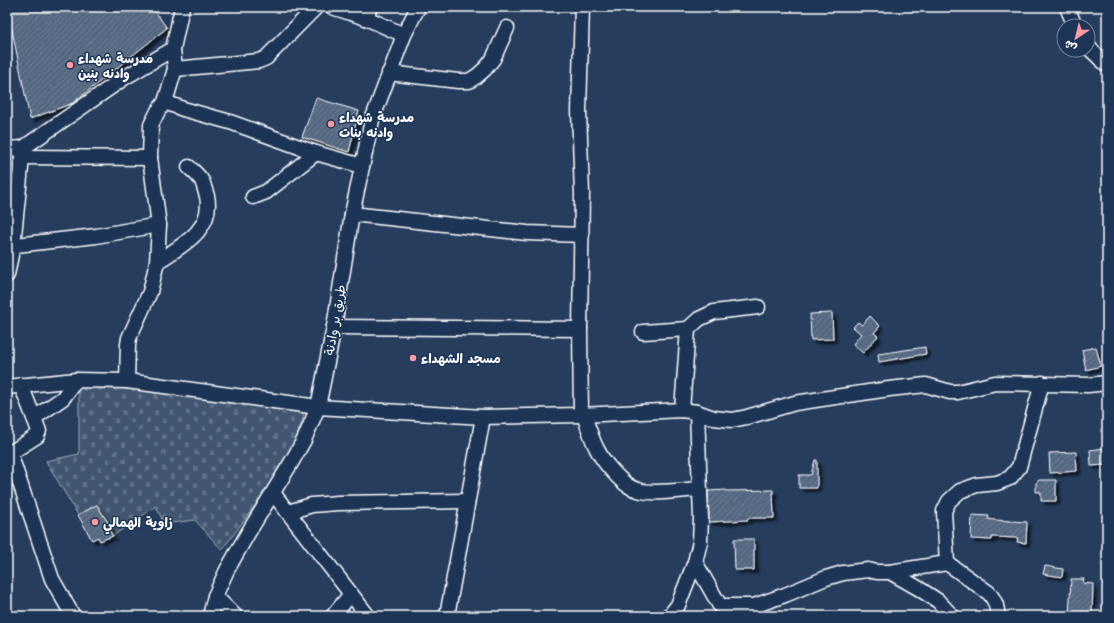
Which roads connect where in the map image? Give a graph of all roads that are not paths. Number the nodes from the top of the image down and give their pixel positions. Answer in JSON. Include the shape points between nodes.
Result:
{"nodes":[{"id":1,"x":182,"y":7,"type":"edge"},
{"id":2,"x":316,"y":7,"type":"edge"},
{"id":3,"x":332,"y":7,"type":"edge"},
{"id":4,"x":418,"y":7,"type":"edge"},
{"id":5,"x":582,"y":7,"type":"edge"},
{"id":6,"x":1067,"y":7,"type":"edge"},
{"id":7,"x":368,"y":13,"type":"edge"},
{"id":8,"x":1072,"y":18,"type":"edge"},
{"id":9,"x":507,"y":28,"type":"dead end"},
{"id":10,"x":404,"y":36,"type":"junction"},
{"id":11,"x":173,"y":49,"type":"junction"},
{"id":12,"x":1096,"y":55,"type":"edge"},
{"id":13,"x":1107,"y":65,"type":"edge"},
{"id":14,"x":174,"y":69,"type":"junction"},
{"id":15,"x":389,"y":73,"type":"junction"},
{"id":16,"x":165,"y":102,"type":"junction"},
{"id":17,"x":7,"y":149,"type":"edge"},
{"id":18,"x":22,"y":152,"type":"junction"},
{"id":19,"x":316,"y":153,"type":"junction"},
{"id":20,"x":150,"y":158,"type":"junction"},
{"id":21,"x":362,"y":166,"type":"junction"},
{"id":22,"x":189,"y":167,"type":"dead end"},
{"id":23,"x":253,"y":197,"type":"dead end"},
{"id":24,"x":352,"y":214,"type":"junction"},
{"id":25,"x":159,"y":225,"type":"junction"},
{"id":26,"x":582,"y":235,"type":"junction"},
{"id":27,"x":10,"y":246,"type":"edge"},
{"id":28,"x":157,"y":262,"type":"junction"},
{"id":29,"x":7,"y":275,"type":"edge"},
{"id":30,"x":758,"y":307,"type":"dead end"},
{"id":31,"x":334,"y":327,"type":"junction"},
{"id":32,"x":580,"y":329,"type":"junction"},
{"id":33,"x":688,"y":329,"type":"junction"},
{"id":34,"x":643,"y":332,"type":"dead end"},
{"id":35,"x":76,"y":380,"type":"junction"},
{"id":36,"x":127,"y":381,"type":"junction"},
{"id":37,"x":1107,"y":382,"type":"edge"},
{"id":38,"x":1042,"y":383,"type":"junction"},
{"id":39,"x":21,"y":385,"type":"junction"},
{"id":40,"x":7,"y":387,"type":"edge"},
{"id":41,"x":318,"y":407,"type":"junction"},
{"id":42,"x":682,"y":410,"type":"junction"},
{"id":43,"x":697,"y":412,"type":"junction"},
{"id":44,"x":583,"y":415,"type":"junction"},
{"id":45,"x":483,"y":417,"type":"junction"},
{"id":46,"x":34,"y":418,"type":"junction"},
{"id":47,"x":9,"y":454,"type":"edge"},
{"id":48,"x":699,"y":489,"type":"junction"},
{"id":49,"x":272,"y":493,"type":"junction"},
{"id":50,"x":467,"y":501,"type":"junction"},
{"id":51,"x":288,"y":512,"type":"junction"},
{"id":52,"x":695,"y":562,"type":"junction"},
{"id":53,"x":947,"y":563,"type":"junction"},
{"id":54,"x":890,"y":572,"type":"junction"},
{"id":55,"x":351,"y":594,"type":"junction"},
{"id":56,"x":215,"y":596,"type":"junction"},
{"id":57,"x":73,"y":616,"type":"edge"},
{"id":58,"x":210,"y":616,"type":"edge"},
{"id":59,"x":235,"y":616,"type":"edge"},
{"id":60,"x":333,"y":616,"type":"edge"},
{"id":61,"x":368,"y":616,"type":"edge"},
{"id":62,"x":447,"y":616,"type":"edge"},
{"id":63,"x":667,"y":616,"type":"edge"},
{"id":64,"x":952,"y":616,"type":"edge"},
{"id":65,"x":997,"y":616,"type":"edge"}],
"edges":[{"from":1,"to":11,"type":"street"},
{"from":2,"to":14,"type":"street","via":[[266,58],[259,61]]},
{"from":3,"to":7,"type":"street"},
{"from":4,"to":10,"type":"street","name":"طريق بر وادنة"},
{"from":5,"to":26,"type":"street","via":[[578,111]]},
{"from":6,"to":8,"type":"street"},
{"from":7,"to":10,"type":"street"},
{"from":9,"to":15,"type":"street","via":[[493,59],[469,81]]},
{"from":10,"to":15,"type":"street","name":"طريق بر وادنة"},
{"from":11,"to":14,"type":"street"},
{"from":11,"to":18,"type":"street","via":[[124,78]]},
{"from":12,"to":13,"type":"street"},
{"from":14,"to":16,"type":"street"},
{"from":15,"to":21,"type":"street","name":"طريق بر وادنة","via":[[372,120]]},
{"from":16,"to":19,"type":"street"},
{"from":16,"to":20,"type":"street","via":[[151,125]]},
{"from":17,"to":18,"type":"street"},
{"from":18,"to":20,"type":"street"},
{"from":18,"to":27,"type":"street"},
{"from":19,"to":21,"type":"street"},
{"from":19,"to":23,"type":"street","via":[[266,192]]},
{"from":20,"to":25,"type":"street"},
{"from":21,"to":24,"type":"street","name":"طريق بر وادنة"},
{"from":22,"to":28,"type":"street","via":[[201,181],[205,191],[208,210],[205,222],[189,240]]},
{"from":24,"to":26,"type":"street","via":[[527,233]]},
{"from":24,"to":31,"type":"street","name":"طريق بر وادنة"},
{"from":25,"to":27,"type":"street","via":[[96,236]]},
{"from":25,"to":28,"type":"street"},
{"from":26,"to":32,"type":"street"},
{"from":27,"to":29,"type":"street"},
{"from":28,"to":36,"type":"street","via":[[150,292],[129,338]]},
{"from":30,"to":33,"type":"street","via":[[714,312],[699,319]]},
{"from":31,"to":32,"type":"street"},
{"from":31,"to":41,"type":"street","name":"طريق بر وادنة"},
{"from":32,"to":44,"type":"street"},
{"from":33,"to":34,"type":"street"},
{"from":33,"to":42,"type":"street"},
{"from":35,"to":36,"type":"street"},
{"from":35,"to":39,"type":"street"},
{"from":35,"to":46,"type":"street","via":[[63,398]]},
{"from":36,"to":41,"type":"street"},
{"from":37,"to":38,"type":"street","via":[[1088,385]]},
{"from":38,"to":43,"type":"street","via":[[995,383],[958,392],[926,385],[889,389],[795,403],[732,420],[714,418]]},
{"from":38,"to":53,"type":"street","via":[[1019,467],[1010,478],[960,491],[944,511]]},
{"from":39,"to":40,"type":"street"},
{"from":39,"to":46,"type":"street"},
{"from":41,"to":45,"type":"street"},
{"from":41,"to":49,"type":"street","name":"طريق بر وادنة","via":[[304,440]]},
{"from":42,"to":43,"type":"street"},
{"from":42,"to":44,"type":"street"},
{"from":43,"to":48,"type":"street"},
{"from":44,"to":45,"type":"street"},
{"from":44,"to":48,"type":"street","via":[[593,443],[605,464],[628,485],[651,492]]},
{"from":45,"to":50,"type":"street"},
{"from":46,"to":47,"type":"street","via":[[38,434]]},
{"from":47,"to":57,"type":"street","via":[[52,579]]},
{"from":48,"to":52,"type":"street","via":[[700,542]]},
{"from":49,"to":51,"type":"street"},
{"from":49,"to":56,"type":"street","name":"طريق بر وادنة","via":[[227,570]]},
{"from":50,"to":51,"type":"street","via":[[338,503]]},
{"from":50,"to":62,"type":"street"},
{"from":51,"to":55,"type":"street"},
{"from":52,"to":54,"type":"street","via":[[720,606],[754,606],[843,573],[868,570]]},
{"from":52,"to":63,"type":"street","via":[[678,605]]},
{"from":53,"to":54,"type":"street"},
{"from":53,"to":65,"type":"street","via":[[989,593],[998,609]]},
{"from":54,"to":64,"type":"street","via":[[938,602]]},
{"from":55,"to":60,"type":"street"},
{"from":55,"to":61,"type":"street"},
{"from":56,"to":58,"type":"street","name":"طريق بر وادنة"},
{"from":56,"to":59,"type":"street"}]}
